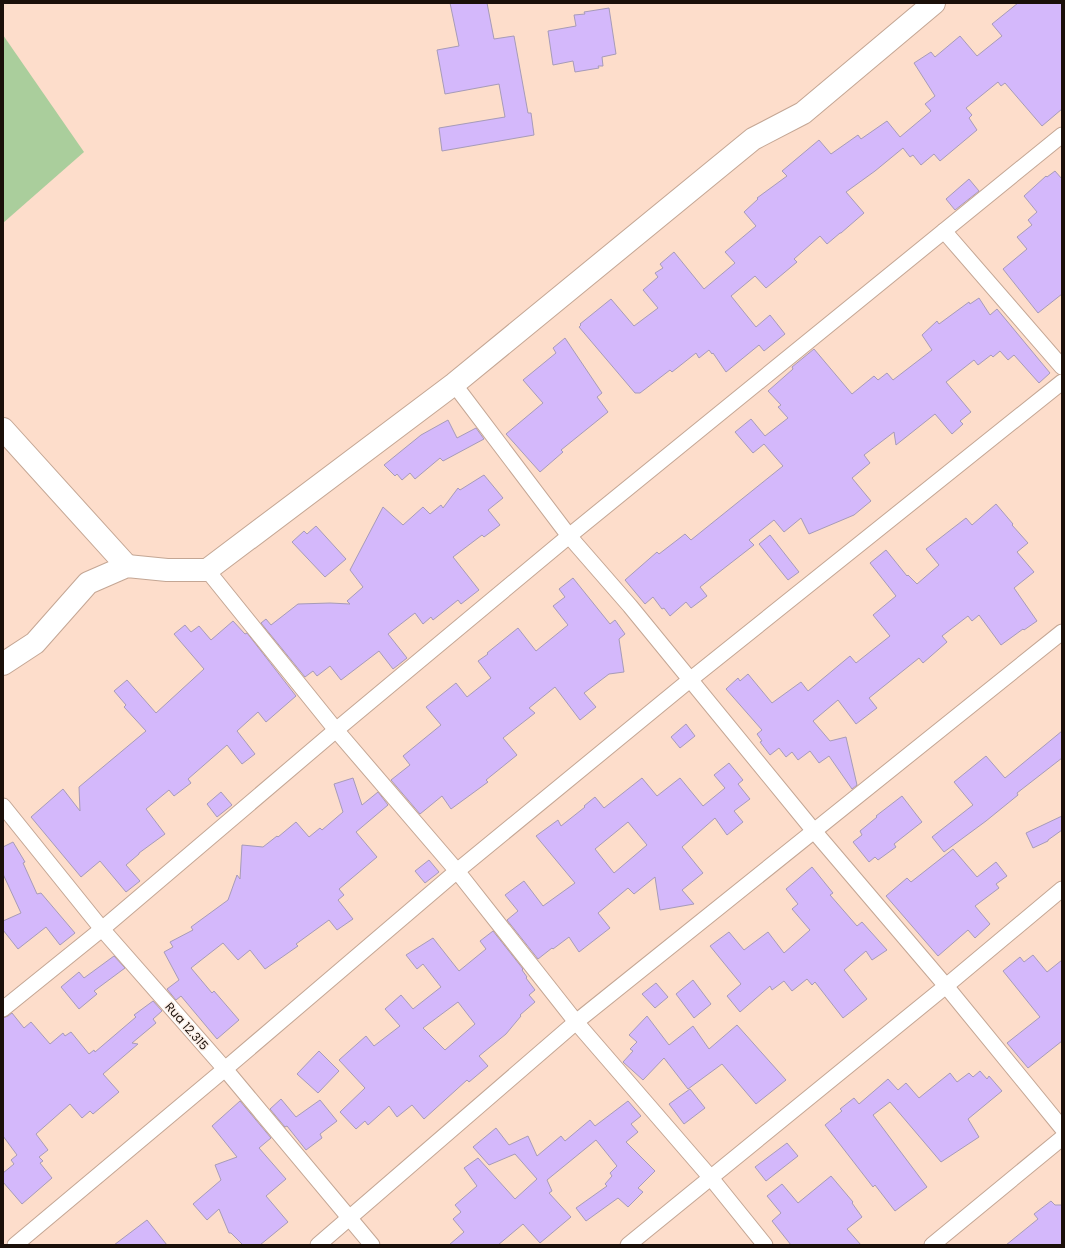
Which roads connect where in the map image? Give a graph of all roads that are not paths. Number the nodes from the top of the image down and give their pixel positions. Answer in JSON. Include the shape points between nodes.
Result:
{"nodes":[{"id":1,"x":934,"y":3,"type":"edge"},
{"id":2,"x":1062,"y":134,"type":"edge"},
{"id":3,"x":944,"y":231,"type":"junction"},
{"id":4,"x":1062,"y":367,"type":"edge"},
{"id":5,"x":1062,"y":382,"type":"edge"},
{"id":6,"x":454,"y":384,"type":"junction"},
{"id":7,"x":3,"y":429,"type":"edge"},
{"id":8,"x":569,"y":536,"type":"junction"},
{"id":9,"x":126,"y":566,"type":"junction"},
{"id":10,"x":207,"y":570,"type":"junction"},
{"id":11,"x":1062,"y":632,"type":"edge"},
{"id":12,"x":3,"y":664,"type":"edge"},
{"id":13,"x":691,"y":679,"type":"junction"},
{"id":14,"x":336,"y":730,"type":"junction"},
{"id":15,"x":3,"y":806,"type":"edge"},
{"id":16,"x":814,"y":831,"type":"junction"},
{"id":17,"x":457,"y":871,"type":"junction"},
{"id":18,"x":1062,"y":889,"type":"edge"},
{"id":19,"x":102,"y":929,"type":"junction"},
{"id":20,"x":946,"y":986,"type":"junction"},
{"id":21,"x":3,"y":1009,"type":"edge"},
{"id":22,"x":576,"y":1022,"type":"junction"},
{"id":23,"x":225,"y":1069,"type":"junction"},
{"id":24,"x":1062,"y":1128,"type":"edge"},
{"id":25,"x":1062,"y":1138,"type":"edge"},
{"id":26,"x":711,"y":1178,"type":"junction"},
{"id":27,"x":350,"y":1218,"type":"junction"},
{"id":28,"x":15,"y":1245,"type":"edge"},
{"id":29,"x":318,"y":1245,"type":"edge"},
{"id":30,"x":372,"y":1245,"type":"edge"},
{"id":31,"x":628,"y":1245,"type":"edge"},
{"id":32,"x":765,"y":1245,"type":"edge"},
{"id":33,"x":932,"y":1245,"type":"edge"}],
"edges":[{"from":1,"to":6,"type":"street","via":[[803,113],[753,139]]},
{"from":2,"to":3,"type":"street"},
{"from":3,"to":4,"type":"street"},
{"from":3,"to":8,"type":"street"},
{"from":5,"to":13,"type":"street"},
{"from":6,"to":8,"type":"street"},
{"from":6,"to":10,"type":"street"},
{"from":7,"to":9,"type":"street"},
{"from":8,"to":13,"type":"street"},
{"from":8,"to":14,"type":"street"},
{"from":9,"to":10,"type":"street"},
{"from":9,"to":12,"type":"street","via":[[88,583],[35,643]]},
{"from":10,"to":14,"type":"street"},
{"from":11,"to":16,"type":"street"},
{"from":13,"to":16,"type":"street"},
{"from":13,"to":17,"type":"street"},
{"from":14,"to":17,"type":"street"},
{"from":14,"to":19,"type":"street"},
{"from":15,"to":19,"type":"street","name":"Rua 12.315"},
{"from":16,"to":20,"type":"street"},
{"from":16,"to":22,"type":"street"},
{"from":17,"to":22,"type":"street"},
{"from":17,"to":23,"type":"street"},
{"from":18,"to":20,"type":"street"},
{"from":19,"to":21,"type":"street"},
{"from":19,"to":23,"type":"street","name":"Rua 12.315"},
{"from":20,"to":24,"type":"street"},
{"from":20,"to":26,"type":"street"},
{"from":22,"to":26,"type":"street"},
{"from":22,"to":27,"type":"street"},
{"from":23,"to":27,"type":"street","name":"Rua 12.315"},
{"from":23,"to":28,"type":"street"},
{"from":25,"to":33,"type":"street"},
{"from":26,"to":31,"type":"street"},
{"from":26,"to":32,"type":"street"},
{"from":27,"to":29,"type":"street"},
{"from":27,"to":30,"type":"street","name":"Rua 12.315"}]}
